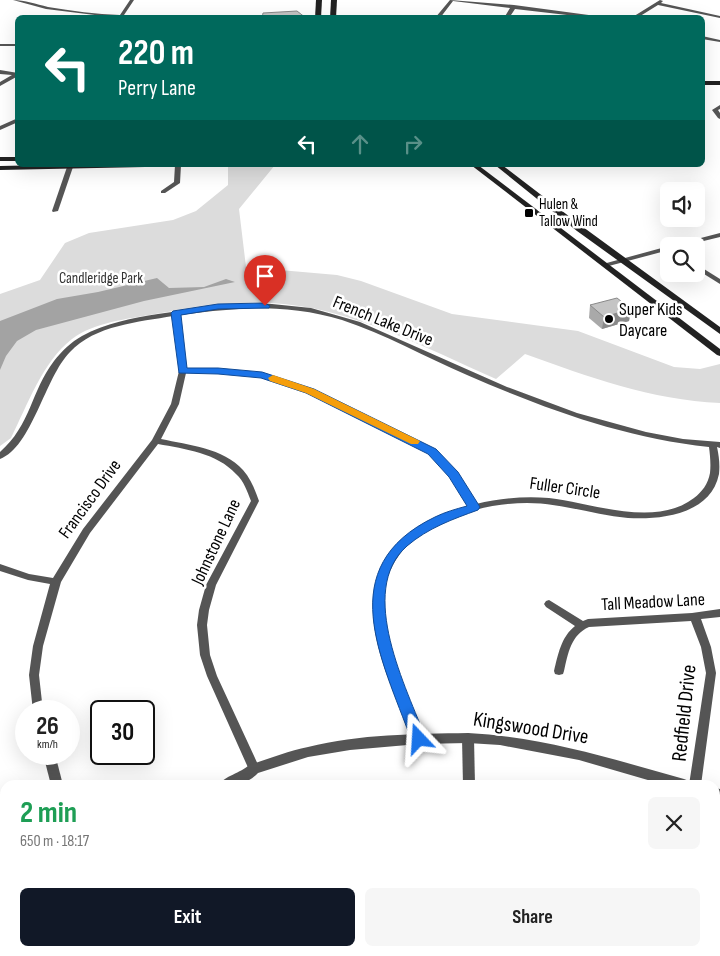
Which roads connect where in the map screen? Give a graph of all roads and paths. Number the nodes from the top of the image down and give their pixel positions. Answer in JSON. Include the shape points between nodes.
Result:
{"nodes":[{"id":1,"x":15,"y":0,"type":"edge"},
{"id":2,"x":132,"y":0,"type":"edge"},
{"id":3,"x":319,"y":0,"type":"edge"},
{"id":4,"x":334,"y":0,"type":"edge"},
{"id":5,"x":452,"y":0,"type":"edge"},
{"id":6,"x":662,"y":0,"type":"edge"},
{"id":7,"x":657,"y":3,"type":"junction"},
{"id":8,"x":514,"y":6,"type":"junction"},
{"id":9,"x":64,"y":10,"type":"junction"},
{"id":10,"x":58,"y":15,"type":"edge"},
{"id":11,"x":104,"y":15,"type":"edge"},
{"id":12,"x":121,"y":15,"type":"edge"},
{"id":13,"x":318,"y":15,"type":"edge"},
{"id":14,"x":333,"y":15,"type":"edge"},
{"id":15,"x":440,"y":15,"type":"edge"},
{"id":16,"x":508,"y":15,"type":"edge"},
{"id":17,"x":586,"y":15,"type":"edge"},
{"id":18,"x":639,"y":15,"type":"edge"},
{"id":19,"x":720,"y":17,"type":"edge"},
{"id":20,"x":705,"y":38,"type":"edge"},
{"id":21,"x":712,"y":39,"type":"junction"},
{"id":22,"x":720,"y":41,"type":"edge"},
{"id":23,"x":706,"y":44,"type":"dead end"},
{"id":24,"x":0,"y":45,"type":"edge"},
{"id":25,"x":15,"y":45,"type":"edge"},
{"id":26,"x":0,"y":72,"type":"edge"},
{"id":27,"x":15,"y":74,"type":"edge"},
{"id":28,"x":15,"y":75,"type":"edge"},
{"id":29,"x":705,"y":83,"type":"edge"},
{"id":30,"x":720,"y":83,"type":"edge"},
{"id":31,"x":0,"y":84,"type":"edge"},
{"id":32,"x":705,"y":90,"type":"edge"},
{"id":33,"x":720,"y":90,"type":"edge"},
{"id":34,"x":718,"y":108,"type":"edge"},
{"id":35,"x":720,"y":117,"type":"edge"},
{"id":36,"x":15,"y":121,"type":"edge"},
{"id":37,"x":0,"y":128,"type":"edge"},
{"id":38,"x":0,"y":158,"type":"edge"},
{"id":39,"x":15,"y":159,"type":"edge"},
{"id":40,"x":70,"y":167,"type":"joint"},
{"id":41,"x":178,"y":167,"type":"edge"},
{"id":42,"x":477,"y":167,"type":"edge"},
{"id":43,"x":491,"y":167,"type":"edge"},
{"id":44,"x":501,"y":167,"type":"edge"},
{"id":45,"x":0,"y":168,"type":"edge"},
{"id":46,"x":481,"y":170,"type":"junction"},
{"id":47,"x":163,"y":192,"type":"dead end"},
{"id":48,"x":55,"y":211,"type":"dead end"},
{"id":49,"x":562,"y":214,"type":"junction"},
{"id":50,"x":542,"y":218,"type":"junction"},
{"id":51,"x":720,"y":235,"type":"edge"},
{"id":52,"x":705,"y":239,"type":"edge"},
{"id":53,"x":660,"y":250,"type":"edge"},
{"id":54,"x":624,"y":260,"type":"junction"},
{"id":55,"x":605,"y":265,"type":"junction"},
{"id":56,"x":705,"y":272,"type":"edge"},
{"id":57,"x":720,"y":282,"type":"edge"},
{"id":58,"x":176,"y":313,"type":"junction"},
{"id":59,"x":720,"y":332,"type":"edge"},
{"id":60,"x":720,"y":353,"type":"edge"},
{"id":61,"x":183,"y":371,"type":"junction"},
{"id":62,"x":156,"y":441,"type":"junction"},
{"id":63,"x":717,"y":445,"type":"edge"},
{"id":64,"x":0,"y":456,"type":"edge"},
{"id":65,"x":474,"y":507,"type":"junction"},
{"id":66,"x":0,"y":567,"type":"edge"},
{"id":67,"x":56,"y":582,"type":"junction"},
{"id":68,"x":549,"y":604,"type":"dead end"},
{"id":69,"x":720,"y":613,"type":"edge"},
{"id":70,"x":695,"y":617,"type":"junction"},
{"id":71,"x":581,"y":625,"type":"junction"},
{"id":72,"x":559,"y":672,"type":"dead end"},
{"id":73,"x":37,"y":700,"type":"edge"},
{"id":74,"x":468,"y":738,"type":"junction"},
{"id":75,"x":419,"y":739,"type":"junction"},
{"id":76,"x":52,"y":765,"type":"edge"},
{"id":77,"x":254,"y":769,"type":"junction"},
{"id":78,"x":57,"y":780,"type":"edge"},
{"id":79,"x":237,"y":780,"type":"edge"},
{"id":80,"x":469,"y":780,"type":"edge"},
{"id":81,"x":666,"y":780,"type":"edge"},
{"id":82,"x":696,"y":780,"type":"edge"}],
"edges":[{"from":1,"to":9,"type":"street"},
{"from":2,"to":12,"type":"street"},
{"from":3,"to":13,"type":"main road"},
{"from":4,"to":14,"type":"main road"},
{"from":5,"to":8,"type":"street"},
{"from":5,"to":15,"type":"street"},
{"from":6,"to":7,"type":"street"},
{"from":7,"to":18,"type":"street"},
{"from":7,"to":19,"type":"street"},
{"from":8,"to":16,"type":"street"},
{"from":8,"to":17,"type":"street"},
{"from":9,"to":10,"type":"street"},
{"from":9,"to":11,"type":"street"},
{"from":20,"to":21,"type":"street"},
{"from":21,"to":22,"type":"street"},
{"from":21,"to":23,"type":"street"},
{"from":24,"to":25,"type":"street"},
{"from":26,"to":27,"type":"street"},
{"from":28,"to":31,"type":"street"},
{"from":29,"to":30,"type":"main road"},
{"from":32,"to":33,"type":"main road"},
{"from":34,"to":35,"type":"street","via":[[716,112]]},
{"from":36,"to":37,"type":"street"},
{"from":38,"to":39,"type":"main road"},
{"from":40,"to":45,"type":"main road"},
{"from":40,"to":48,"type":"street"},
{"from":41,"to":47,"type":"street","via":[[177,183]]},
{"from":42,"to":46,"type":"main road"},
{"from":43,"to":46,"type":"main road"},
{"from":44,"to":49,"type":"main road"},
{"from":46,"to":50,"type":"main road"},
{"from":49,"to":50,"type":"main road"},
{"from":49,"to":54,"type":"main road"},
{"from":50,"to":55,"type":"main road"},
{"from":51,"to":52,"type":"street"},
{"from":53,"to":54,"type":"street"},
{"from":54,"to":55,"type":"street"},
{"from":54,"to":59,"type":"main road"},
{"from":55,"to":60,"type":"main road"},
{"from":56,"to":57,"type":"street"},
{"from":58,"to":61,"type":"street","name":"Francisco Drive"},
{"from":58,"to":63,"type":"street","name":"French Lake Drive","via":[[218,306],[252,305],[297,308],[333,315],[577,417],[676,441]]},
{"from":58,"to":64,"type":"street","name":"French Lake Drive","via":[[111,326],[67,348],[51,372],[22,435]]},
{"from":61,"to":62,"type":"street","name":"Francisco Drive","via":[[175,404]]},
{"from":61,"to":65,"type":"street","via":[[262,375],[310,391],[432,451],[454,474]]},
{"from":62,"to":67,"type":"street","name":"Francisco Drive","via":[[86,531]]},
{"from":62,"to":77,"type":"street","name":"Johnstone Lane","via":[[216,455],[236,468],[251,487],[255,501],[212,585],[202,625],[212,676]]},
{"from":63,"to":65,"type":"street","name":"Fuller Circle","via":[[708,489],[701,498],[674,512],[634,516],[530,500]]},
{"from":65,"to":75,"type":"street","name":"Fuller Circle","via":[[438,520],[403,543],[390,559],[379,590],[378,615],[385,650]]},
{"from":66,"to":67,"type":"street"},
{"from":67,"to":73,"type":"street","name":"Francisco Drive","via":[[36,656]]},
{"from":68,"to":71,"type":"street"},
{"from":69,"to":70,"type":"street","name":"Tall Meadow Lane"},
{"from":70,"to":71,"type":"street","name":"Tall Meadow Lane","via":[[596,621]]},
{"from":70,"to":82,"type":"street","name":"Redfield Drive","via":[[711,672]]},
{"from":71,"to":72,"type":"street","name":"Tall Meadow Lane","via":[[570,635]]},
{"from":74,"to":75,"type":"street","name":"Kingswood Drive"},
{"from":74,"to":80,"type":"street"},
{"from":74,"to":81,"type":"street","name":"Kingswood Drive","via":[[500,740],[580,756]]},
{"from":75,"to":77,"type":"street","name":"Kingswood Drive","via":[[350,744],[308,752]]},
{"from":76,"to":78,"type":"street"},
{"from":77,"to":79,"type":"street","name":"Kingswood Drive"}]}
